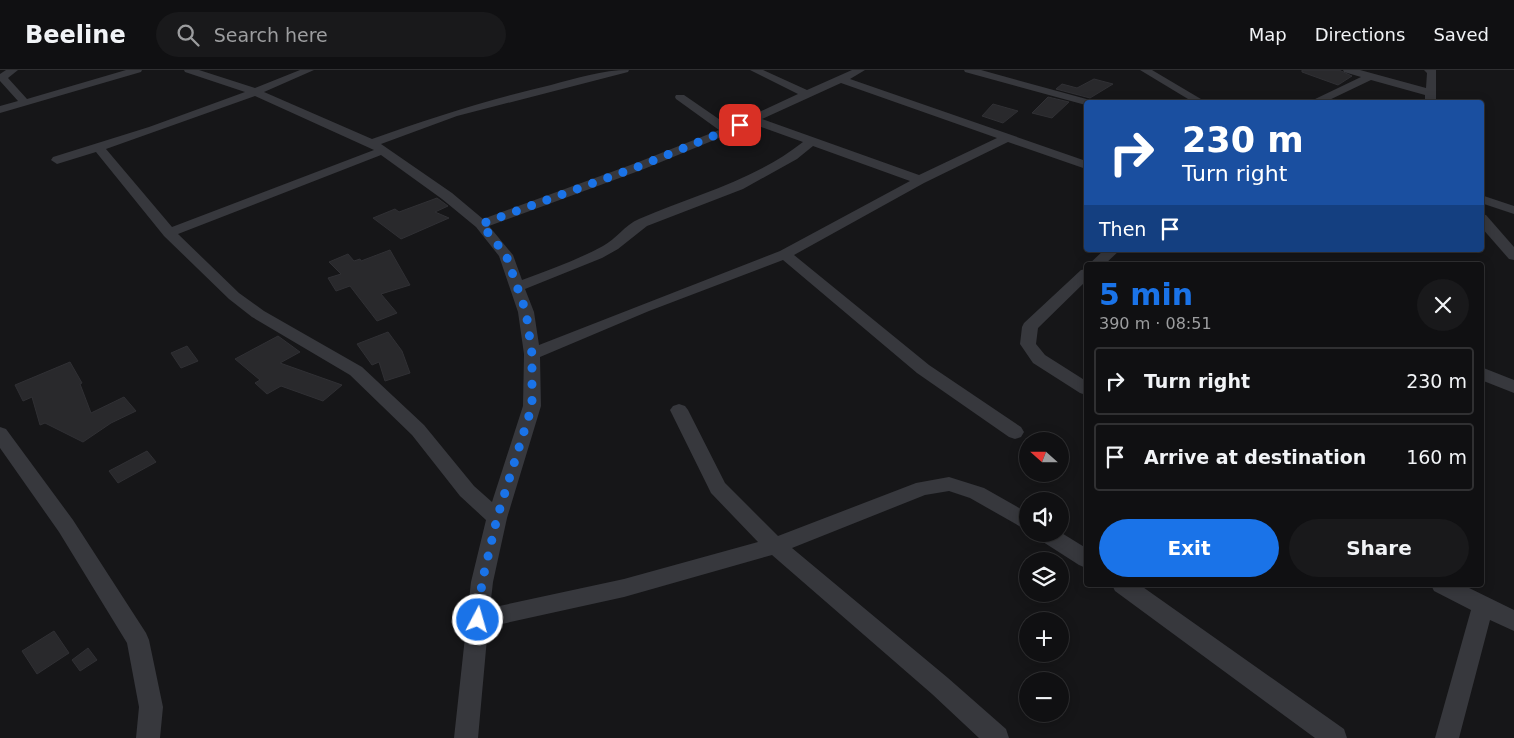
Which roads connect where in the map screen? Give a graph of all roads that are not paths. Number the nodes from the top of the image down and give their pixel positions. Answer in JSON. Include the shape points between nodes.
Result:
{"nodes":[{"id":1,"x":13,"y":70,"type":"edge"},
{"id":2,"x":137,"y":70,"type":"edge"},
{"id":3,"x":193,"y":70,"type":"edge"},
{"id":4,"x":309,"y":70,"type":"edge"},
{"id":5,"x":624,"y":70,"type":"edge"},
{"id":6,"x":755,"y":70,"type":"edge"},
{"id":7,"x":860,"y":70,"type":"edge"},
{"id":8,"x":968,"y":70,"type":"edge"},
{"id":9,"x":1145,"y":70,"type":"edge"},
{"id":10,"x":1348,"y":70,"type":"edge"},
{"id":11,"x":1429,"y":70,"type":"edge"},
{"id":12,"x":1369,"y":76,"type":"junction"},
{"id":13,"x":843,"y":80,"type":"junction"},
{"id":14,"x":255,"y":92,"type":"junction"},
{"id":15,"x":808,"y":95,"type":"junction"},
{"id":16,"x":680,"y":97,"type":"dead end"},
{"id":17,"x":1430,"y":98,"type":"edge"},
{"id":18,"x":1197,"y":100,"type":"edge"},
{"id":19,"x":1321,"y":100,"type":"edge"},
{"id":20,"x":1084,"y":101,"type":"edge"},
{"id":21,"x":24,"y":103,"type":"junction"},
{"id":22,"x":0,"y":110,"type":"edge"},
{"id":23,"x":753,"y":120,"type":"junction"},
{"id":24,"x":728,"y":131,"type":"junction"},
{"id":25,"x":1006,"y":138,"type":"junction"},
{"id":26,"x":812,"y":141,"type":"junction"},
{"id":27,"x":372,"y":143,"type":"junction"},
{"id":28,"x":99,"y":148,"type":"junction"},
{"id":29,"x":384,"y":150,"type":"junction"},
{"id":30,"x":57,"y":160,"type":"dead end"},
{"id":31,"x":1084,"y":164,"type":"edge"},
{"id":32,"x":920,"y":180,"type":"junction"},
{"id":33,"x":1484,"y":200,"type":"edge"},
{"id":34,"x":1514,"y":210,"type":"edge"},
{"id":35,"x":1484,"y":221,"type":"edge"},
{"id":36,"x":481,"y":224,"type":"junction"},
{"id":37,"x":169,"y":233,"type":"junction"},
{"id":38,"x":1111,"y":252,"type":"edge"},
{"id":39,"x":785,"y":254,"type":"junction"},
{"id":40,"x":1514,"y":256,"type":"edge"},
{"id":41,"x":1099,"y":262,"type":"edge"},
{"id":42,"x":1084,"y":275,"type":"edge"},
{"id":43,"x":517,"y":287,"type":"junction"},
{"id":44,"x":532,"y":354,"type":"junction"},
{"id":45,"x":1484,"y":374,"type":"edge"},
{"id":46,"x":1514,"y":387,"type":"edge"},
{"id":47,"x":1084,"y":388,"type":"edge"},
{"id":48,"x":678,"y":410,"type":"dead end"},
{"id":49,"x":1015,"y":432,"type":"dead end"},
{"id":50,"x":0,"y":434,"type":"edge"},
{"id":51,"x":1019,"y":517,"type":"edge"},
{"id":52,"x":497,"y":518,"type":"junction"},
{"id":53,"x":1059,"y":542,"type":"edge"},
{"id":54,"x":775,"y":546,"type":"junction"},
{"id":55,"x":1084,"y":558,"type":"edge"},
{"id":56,"x":1446,"y":587,"type":"edge"},
{"id":57,"x":1132,"y":589,"type":"edge"},
{"id":58,"x":1483,"y":605,"type":"junction"},
{"id":59,"x":478,"y":620,"type":"junction"},
{"id":60,"x":1514,"y":621,"type":"edge"},
{"id":61,"x":148,"y":738,"type":"edge"},
{"id":62,"x":466,"y":738,"type":"edge"},
{"id":63,"x":997,"y":738,"type":"edge"},
{"id":64,"x":1335,"y":738,"type":"edge"},
{"id":65,"x":1447,"y":738,"type":"edge"}],
"edges":[{"from":1,"to":21,"type":"street","via":[[2,77]]},
{"from":2,"to":21,"type":"street"},
{"from":3,"to":14,"type":"street"},
{"from":4,"to":14,"type":"street"},
{"from":5,"to":27,"type":"street","via":[[453,114]]},
{"from":6,"to":15,"type":"street"},
{"from":7,"to":13,"type":"street"},
{"from":8,"to":20,"type":"street"},
{"from":9,"to":18,"type":"street"},
{"from":10,"to":12,"type":"street"},
{"from":11,"to":17,"type":"street","via":[[1432,72]]},
{"from":12,"to":17,"type":"street"},
{"from":12,"to":19,"type":"street"},
{"from":13,"to":15,"type":"street"},
{"from":13,"to":25,"type":"street"},
{"from":14,"to":27,"type":"street"},
{"from":14,"to":28,"type":"street"},
{"from":15,"to":23,"type":"street"},
{"from":16,"to":24,"type":"street"},
{"from":21,"to":22,"type":"street"},
{"from":23,"to":24,"type":"street"},
{"from":23,"to":26,"type":"street"},
{"from":24,"to":36,"type":"street"},
{"from":25,"to":31,"type":"street"},
{"from":25,"to":32,"type":"street"},
{"from":26,"to":32,"type":"street"},
{"from":26,"to":43,"type":"street","via":[[793,156],[738,186],[642,223],[602,252]]},
{"from":27,"to":29,"type":"street"},
{"from":28,"to":30,"type":"street"},
{"from":28,"to":37,"type":"street"},
{"from":29,"to":36,"type":"street"},
{"from":29,"to":37,"type":"street"},
{"from":32,"to":39,"type":"street"},
{"from":33,"to":34,"type":"street"},
{"from":35,"to":40,"type":"street"},
{"from":36,"to":43,"type":"street","via":[[506,255]]},
{"from":37,"to":52,"type":"street","via":[[258,314],[356,371],[418,430],[467,491]]},
{"from":38,"to":41,"type":"street"},
{"from":39,"to":44,"type":"street"},
{"from":39,"to":49,"type":"street","via":[[923,369]]},
{"from":42,"to":47,"type":"street","via":[[1030,327],[1028,344],[1039,359]]},
{"from":43,"to":44,"type":"street","via":[[526,312]]},
{"from":44,"to":52,"type":"street","via":[[532,406]]},
{"from":45,"to":46,"type":"street"},
{"from":48,"to":54,"type":"street","via":[[718,488]]},
{"from":50,"to":61,"type":"street","via":[[66,526],[138,640],[151,707]]},
{"from":51,"to":54,"type":"street","via":[[977,493],[949,484],[923,488]]},
{"from":52,"to":59,"type":"street","via":[[482,582]]},
{"from":53,"to":55,"type":"street"},
{"from":54,"to":59,"type":"street","via":[[624,588]]},
{"from":54,"to":63,"type":"street"},
{"from":56,"to":58,"type":"street"},
{"from":57,"to":64,"type":"street"},
{"from":58,"to":60,"type":"street"},
{"from":58,"to":65,"type":"street"},
{"from":59,"to":62,"type":"street"}]}
